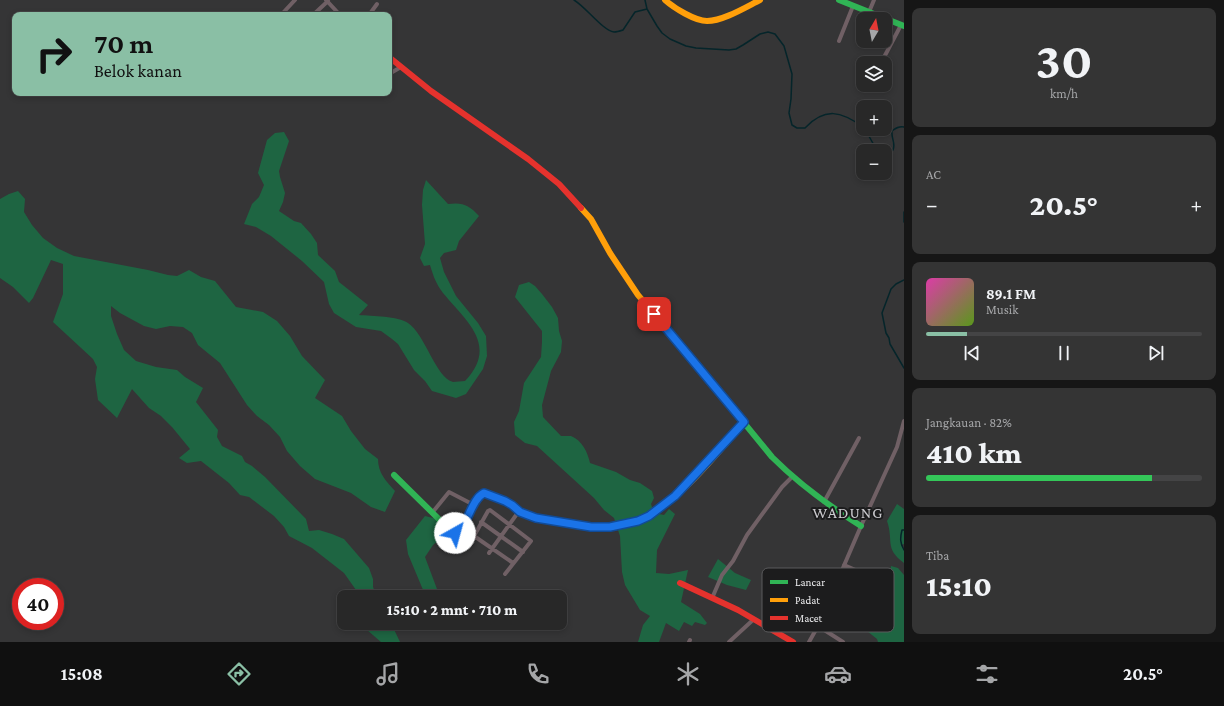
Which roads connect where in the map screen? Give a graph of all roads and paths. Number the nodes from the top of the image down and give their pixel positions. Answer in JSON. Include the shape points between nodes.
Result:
{"nodes":[{"id":1,"x":295,"y":0,"type":"edge"},
{"id":2,"x":665,"y":0,"type":"edge"},
{"id":3,"x":760,"y":0,"type":"edge"},
{"id":4,"x":839,"y":0,"type":"edge"},
{"id":5,"x":874,"y":0,"type":"edge"},
{"id":6,"x":327,"y":1,"type":"edge"},
{"id":7,"x":377,"y":4,"type":"dead end"},
{"id":8,"x":853,"y":6,"type":"junction"},
{"id":9,"x":284,"y":12,"type":"edge"},
{"id":10,"x":317,"y":12,"type":"edge"},
{"id":11,"x":337,"y":12,"type":"edge"},
{"id":12,"x":371,"y":12,"type":"edge"},
{"id":13,"x":869,"y":12,"type":"joint"},
{"id":14,"x":892,"y":21,"type":"edge"},
{"id":15,"x":902,"y":25,"type":"edge"},
{"id":16,"x":839,"y":41,"type":"dead end"},
{"id":17,"x":885,"y":56,"type":"edge"},
{"id":18,"x":392,"y":60,"type":"edge"},
{"id":19,"x":401,"y":67,"type":"junction"},
{"id":20,"x":392,"y":72,"type":"edge"},
{"id":21,"x":904,"y":421,"type":"edge"},
{"id":22,"x":744,"y":422,"type":"junction"},
{"id":23,"x":859,"y":438,"type":"dead end"},
{"id":24,"x":394,"y":475,"type":"dead end"},
{"id":25,"x":792,"y":477,"type":"junction"},
{"id":26,"x":824,"y":502,"type":"junction"},
{"id":27,"x":474,"y":505,"type":"junction"},
{"id":28,"x":519,"y":511,"type":"junction"},
{"id":29,"x":432,"y":513,"type":"junction"},
{"id":30,"x":481,"y":522,"type":"junction"},
{"id":31,"x":510,"y":524,"type":"junction"},
{"id":32,"x":861,"y":526,"type":"junction"},
{"id":33,"x":501,"y":536,"type":"junction"},
{"id":34,"x":493,"y":548,"type":"junction"},
{"id":35,"x":523,"y":552,"type":"junction"},
{"id":36,"x":489,"y":553,"type":"dead end"},
{"id":37,"x":513,"y":563,"type":"junction"},
{"id":38,"x":844,"y":565,"type":"junction"},
{"id":39,"x":843,"y":568,"type":"edge"},
{"id":40,"x":851,"y":568,"type":"edge"},
{"id":41,"x":505,"y":574,"type":"dead end"},
{"id":42,"x":680,"y":583,"type":"dead end"},
{"id":43,"x":713,"y":596,"type":"junction"},
{"id":44,"x":754,"y":618,"type":"junction"},
{"id":45,"x":762,"y":623,"type":"edge"},
{"id":46,"x":777,"y":632,"type":"edge"},
{"id":47,"x":815,"y":632,"type":"edge"},
{"id":48,"x":827,"y":632,"type":"edge"},
{"id":49,"x":729,"y":642,"type":"edge"},
{"id":50,"x":793,"y":642,"type":"edge"},
{"id":51,"x":809,"y":642,"type":"edge"},
{"id":52,"x":843,"y":642,"type":"edge"}],
"edges":[{"from":1,"to":9,"type":"street"},
{"from":2,"to":3,"type":"street","via":[[707,21]]},
{"from":4,"to":8,"type":"street"},
{"from":5,"to":13,"type":"street"},
{"from":6,"to":10,"type":"street"},
{"from":6,"to":11,"type":"street"},
{"from":7,"to":12,"type":"street"},
{"from":8,"to":13,"type":"street"},
{"from":8,"to":16,"type":"street"},
{"from":14,"to":15,"type":"street"},
{"from":15,"to":17,"type":"street"},
{"from":18,"to":19,"type":"street"},
{"from":19,"to":20,"type":"street"},
{"from":19,"to":22,"type":"street","via":[[559,184],[591,219],[622,273],[638,295]]},
{"from":21,"to":32,"type":"street","via":[[897,447]]},
{"from":22,"to":25,"type":"street"},
{"from":22,"to":28,"type":"street","via":[[675,496],[649,516],[638,521],[610,527],[591,527],[536,518]]},
{"from":23,"to":26,"type":"street"},
{"from":24,"to":29,"type":"street"},
{"from":25,"to":26,"type":"street"},
{"from":25,"to":43,"type":"street","via":[[747,535],[722,575]]},
{"from":26,"to":32,"type":"street"},
{"from":27,"to":28,"type":"street","via":[[484,493],[505,501]]},
{"from":27,"to":29,"type":"street","via":[[448,492]]},
{"from":27,"to":29,"type":"street","via":[[460,530],[455,533]]},
{"from":28,"to":31,"type":"street"},
{"from":30,"to":31,"type":"street","via":[[490,510]]},
{"from":30,"to":33,"type":"street"},
{"from":30,"to":34,"type":"street","via":[[474,536]]},
{"from":31,"to":33,"type":"street"},
{"from":31,"to":35,"type":"street","via":[[531,541]]},
{"from":32,"to":38,"type":"street"},
{"from":33,"to":34,"type":"street"},
{"from":33,"to":35,"type":"street"},
{"from":34,"to":36,"type":"street"},
{"from":34,"to":37,"type":"street"},
{"from":35,"to":37,"type":"street"},
{"from":37,"to":41,"type":"street"},
{"from":38,"to":39,"type":"street"},
{"from":38,"to":40,"type":"street"},
{"from":42,"to":43,"type":"street"},
{"from":43,"to":44,"type":"street"},
{"from":44,"to":45,"type":"street"},
{"from":44,"to":49,"type":"street"},
{"from":46,"to":50,"type":"street"},
{"from":47,"to":51,"type":"street"},
{"from":48,"to":52,"type":"street"}]}
